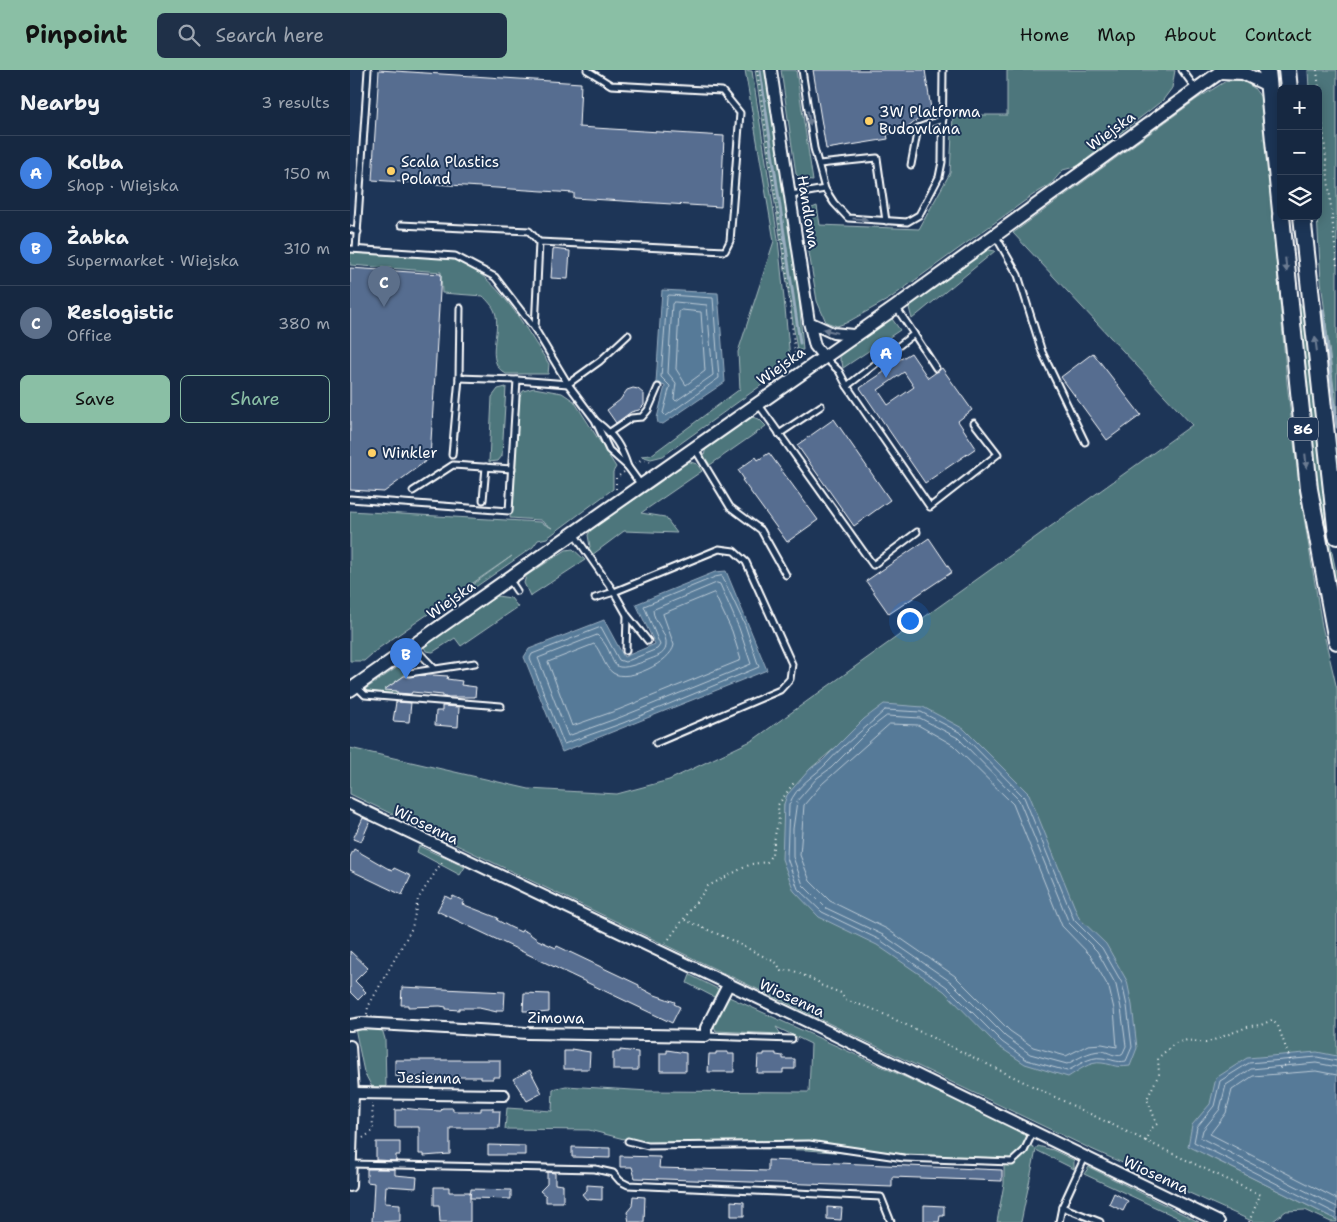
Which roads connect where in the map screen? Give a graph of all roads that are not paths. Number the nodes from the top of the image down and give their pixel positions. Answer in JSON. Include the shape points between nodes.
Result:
{"nodes":[{"id":1,"x":368,"y":70,"type":"edge"},
{"id":2,"x":587,"y":70,"type":"edge"},
{"id":3,"x":771,"y":70,"type":"edge"},
{"id":4,"x":802,"y":70,"type":"edge"},
{"id":5,"x":943,"y":70,"type":"edge"},
{"id":6,"x":1182,"y":70,"type":"edge"},
{"id":7,"x":1287,"y":70,"type":"edge"},
{"id":8,"x":1225,"y":71,"type":"edge"},
{"id":9,"x":1267,"y":78,"type":"edge"},
{"id":10,"x":1289,"y":85,"type":"edge"},
{"id":11,"x":1196,"y":89,"type":"junction"},
{"id":12,"x":943,"y":119,"type":"junction"},
{"id":13,"x":819,"y":164,"type":"junction"},
{"id":14,"x":911,"y":165,"type":"dead end"},
{"id":15,"x":1277,"y":175,"type":"edge"},
{"id":16,"x":825,"y":189,"type":"junction"},
{"id":17,"x":791,"y":195,"type":"junction"},
{"id":18,"x":1281,"y":220,"type":"edge"},
{"id":19,"x":1302,"y":220,"type":"edge"},
{"id":20,"x":886,"y":221,"type":"junction"},
{"id":21,"x":400,"y":225,"type":"dead end"},
{"id":22,"x":350,"y":228,"type":"edge"},
{"id":23,"x":358,"y":232,"type":"junction"},
{"id":24,"x":995,"y":234,"type":"junction"},
{"id":25,"x":539,"y":242,"type":"junction"},
{"id":26,"x":350,"y":249,"type":"edge"},
{"id":27,"x":356,"y":249,"type":"junction"},
{"id":28,"x":896,"y":307,"type":"junction"},
{"id":29,"x":460,"y":308,"type":"dead end"},
{"id":30,"x":810,"y":322,"type":"junction"},
{"id":31,"x":535,"y":329,"type":"junction"},
{"id":32,"x":853,"y":334,"type":"junction"},
{"id":33,"x":914,"y":334,"type":"junction"},
{"id":34,"x":628,"y":335,"type":"dead end"},
{"id":35,"x":823,"y":356,"type":"junction"},
{"id":36,"x":936,"y":368,"type":"dead end"},
{"id":37,"x":459,"y":378,"type":"junction"},
{"id":38,"x":517,"y":380,"type":"junction"},
{"id":39,"x":568,"y":384,"type":"junction"},
{"id":40,"x":847,"y":386,"type":"junction"},
{"id":41,"x":658,"y":388,"type":"dead end"},
{"id":42,"x":758,"y":403,"type":"junction"},
{"id":43,"x":821,"y":406,"type":"dead end"},
{"id":44,"x":595,"y":420,"type":"junction"},
{"id":45,"x":974,"y":423,"type":"dead end"},
{"id":46,"x":610,"y":432,"type":"junction"},
{"id":47,"x":779,"y":434,"type":"junction"},
{"id":48,"x":1085,"y":442,"type":"dead end"},
{"id":49,"x":695,"y":448,"type":"junction"},
{"id":50,"x":452,"y":455,"type":"dead end"},
{"id":51,"x":486,"y":467,"type":"junction"},
{"id":52,"x":628,"y":467,"type":"junction"},
{"id":53,"x":512,"y":469,"type":"junction"},
{"id":54,"x":642,"y":485,"type":"junction"},
{"id":55,"x":413,"y":491,"type":"dead end"},
{"id":56,"x":350,"y":499,"type":"edge"},
{"id":57,"x":483,"y":500,"type":"dead end"},
{"id":58,"x":917,"y":532,"type":"dead end"},
{"id":59,"x":574,"y":534,"type":"junction"},
{"id":60,"x":1337,"y":536,"type":"edge"},
{"id":61,"x":786,"y":575,"type":"dead end"},
{"id":62,"x":508,"y":579,"type":"junction"},
{"id":63,"x":517,"y":591,"type":"dead end"},
{"id":64,"x":614,"y":592,"type":"junction"},
{"id":65,"x":595,"y":598,"type":"dead end"},
{"id":66,"x":627,"y":616,"type":"junction"},
{"id":67,"x":648,"y":641,"type":"dead end"},
{"id":68,"x":1337,"y":641,"type":"edge"},
{"id":69,"x":413,"y":646,"type":"junction"},
{"id":70,"x":626,"y":651,"type":"dead end"},
{"id":71,"x":475,"y":663,"type":"dead end"},
{"id":72,"x":434,"y":668,"type":"junction"},
{"id":73,"x":409,"y":672,"type":"dead end"},
{"id":74,"x":353,"y":687,"type":"edge"},
{"id":75,"x":501,"y":706,"type":"dead end"},
{"id":76,"x":656,"y":743,"type":"dead end"},
{"id":77,"x":350,"y":804,"type":"edge"},
{"id":78,"x":728,"y":985,"type":"junction"},
{"id":79,"x":350,"y":1024,"type":"edge"},
{"id":80,"x":706,"y":1036,"type":"junction"},
{"id":81,"x":792,"y":1038,"type":"dead end"},
{"id":82,"x":350,"y":1046,"type":"edge"},
{"id":83,"x":351,"y":1072,"type":"edge"},
{"id":84,"x":353,"y":1093,"type":"junction"},
{"id":85,"x":504,"y":1095,"type":"dead end"},
{"id":86,"x":1033,"y":1132,"type":"junction"},
{"id":87,"x":628,"y":1141,"type":"dead end"},
{"id":88,"x":351,"y":1144,"type":"edge"},
{"id":89,"x":1085,"y":1157,"type":"junction"},
{"id":90,"x":351,"y":1164,"type":"edge"},
{"id":91,"x":350,"y":1186,"type":"edge"},
{"id":92,"x":1062,"y":1208,"type":"junction"},
{"id":93,"x":890,"y":1222,"type":"edge"},
{"id":94,"x":1059,"y":1222,"type":"edge"},
{"id":95,"x":1100,"y":1222,"type":"edge"},
{"id":96,"x":1219,"y":1222,"type":"edge"}],
"edges":[{"from":1,"to":23,"type":"lane"},
{"from":2,"to":25,"type":"lane","via":[[611,85],[722,91],[740,113],[730,241],[725,251]]},
{"from":3,"to":17,"type":"street","name":"Handlowa"},
{"from":4,"to":13,"type":"lane","one_way":true},
{"from":5,"to":12,"type":"lane"},
{"from":6,"to":11,"type":"lane"},
{"from":7,"to":10,"type":"main road"},
{"from":8,"to":9,"type":"street"},
{"from":8,"to":11,"type":"street","name":"Wiejska"},
{"from":9,"to":15,"type":"main road"},
{"from":11,"to":24,"type":"street","name":"Wiejska"},
{"from":12,"to":14,"type":"lane","via":[[918,128]]},
{"from":12,"to":20,"type":"lane","via":[[942,162],[935,185],[919,214],[907,222]]},
{"from":13,"to":16,"type":"lane"},
{"from":13,"to":20,"type":"lane","via":[[877,158]]},
{"from":16,"to":17,"type":"lane"},
{"from":16,"to":20,"type":"lane","one_way":true,"via":[[848,218]]},
{"from":17,"to":30,"type":"street","name":"Handlowa"},
{"from":18,"to":68,"type":"main road","number":"86","one_way":true,"via":[[1309,489]]},
{"from":60,"to":19,"type":"main road","number":"86","one_way":true},
{"from":21,"to":25,"type":"lane","via":[[529,231]]},
{"from":22,"to":23,"type":"lane"},
{"from":23,"to":27,"type":"lane"},
{"from":24,"to":28,"type":"street","name":"Wiejska"},
{"from":24,"to":48,"type":"lane","via":[[1018,275],[1042,352]]},
{"from":25,"to":31,"type":"lane"},
{"from":26,"to":27,"type":"lane"},
{"from":27,"to":31,"type":"lane","via":[[455,256],[495,277]]},
{"from":28,"to":32,"type":"street","name":"Wiejska"},
{"from":28,"to":33,"type":"lane"},
{"from":29,"to":37,"type":"lane"},
{"from":32,"to":30,"type":"street","one_way":true,"via":[[833,333]]},
{"from":30,"to":35,"type":"street","name":"Handlowa","via":[[816,346]]},
{"from":31,"to":39,"type":"lane"},
{"from":32,"to":35,"type":"street","name":"Wiejska"},
{"from":33,"to":36,"type":"lane"},
{"from":33,"to":40,"type":"lane"},
{"from":34,"to":39,"type":"lane"},
{"from":35,"to":40,"type":"lane","via":[[839,371]]},
{"from":35,"to":42,"type":"street","name":"Wiejska"},
{"from":37,"to":38,"type":"lane"},
{"from":37,"to":50,"type":"lane"},
{"from":38,"to":39,"type":"lane"},
{"from":38,"to":53,"type":"lane"},
{"from":39,"to":44,"type":"lane"},
{"from":40,"to":45,"type":"lane","via":[[930,507],[998,454]]},
{"from":41,"to":46,"type":"lane","via":[[642,417],[631,418]]},
{"from":42,"to":47,"type":"lane"},
{"from":42,"to":49,"type":"street","name":"Wiejska"},
{"from":43,"to":47,"type":"lane"},
{"from":44,"to":46,"type":"lane"},
{"from":44,"to":52,"type":"lane","via":[[609,450]]},
{"from":46,"to":52,"type":"lane","via":[[622,448]]},
{"from":47,"to":58,"type":"lane","via":[[872,565]]},
{"from":49,"to":54,"type":"street","name":"Wiejska"},
{"from":49,"to":61,"type":"lane","via":[[730,507],[761,530]]},
{"from":51,"to":53,"type":"lane"},
{"from":51,"to":55,"type":"lane","via":[[452,465]]},
{"from":51,"to":57,"type":"lane"},
{"from":52,"to":54,"type":"lane"},
{"from":53,"to":56,"type":"lane","via":[[509,511]]},
{"from":54,"to":59,"type":"street","name":"Wiejska"},
{"from":59,"to":62,"type":"street","name":"Wiejska"},
{"from":59,"to":64,"type":"lane"},
{"from":62,"to":63,"type":"lane"},
{"from":62,"to":69,"type":"street","name":"Wiejska"},
{"from":64,"to":65,"type":"lane"},
{"from":64,"to":66,"type":"lane"},
{"from":64,"to":76,"type":"lane","via":[[719,549],[734,551],[746,562],[792,664],[790,679],[780,690]]},
{"from":66,"to":67,"type":"lane"},
{"from":66,"to":70,"type":"lane"},
{"from":69,"to":72,"type":"lane"},
{"from":69,"to":74,"type":"street","name":"Wiejska"},
{"from":71,"to":72,"type":"lane"},
{"from":72,"to":73,"type":"lane"},
{"from":74,"to":75,"type":"lane","via":[[365,695]]},
{"from":77,"to":78,"type":"street","name":"Wiosenna"},
{"from":78,"to":80,"type":"street","via":[[706,1028]]},
{"from":78,"to":86,"type":"street","name":"Wiosenna"},
{"from":79,"to":80,"type":"street","name":"Zimowa","via":[[528,1033]]},
{"from":80,"to":81,"type":"lane"},
{"from":82,"to":83,"type":"street"},
{"from":83,"to":84,"type":"street"},
{"from":84,"to":85,"type":"street","name":"Jesienna"},
{"from":84,"to":88,"type":"street"},
{"from":86,"to":87,"type":"lane","via":[[1024,1151],[1012,1162],[904,1158],[810,1144],[648,1146]]},
{"from":86,"to":89,"type":"street","name":"Wiosenna"},
{"from":88,"to":90,"type":"street"},
{"from":89,"to":92,"type":"lane"},
{"from":89,"to":96,"type":"street","name":"Wiosenna"},
{"from":90,"to":91,"type":"street"},
{"from":90,"to":93,"type":"lane","via":[[595,1170],[613,1173],[628,1185],[881,1197]]},
{"from":92,"to":94,"type":"lane"},
{"from":92,"to":95,"type":"lane"}]}
